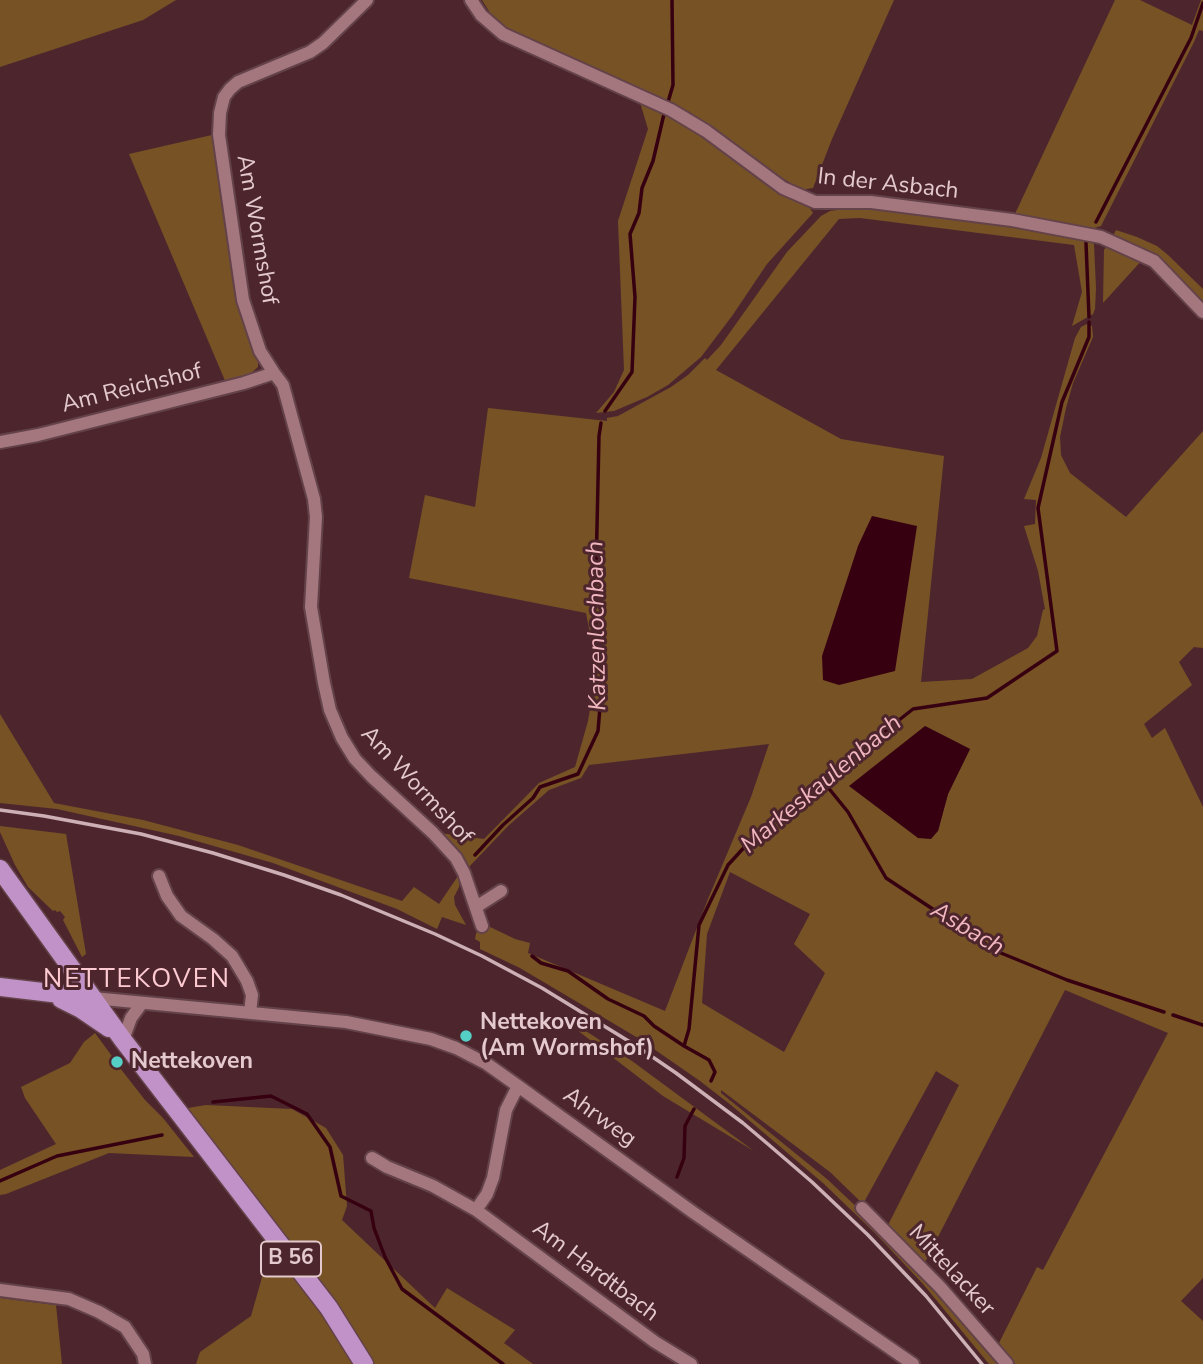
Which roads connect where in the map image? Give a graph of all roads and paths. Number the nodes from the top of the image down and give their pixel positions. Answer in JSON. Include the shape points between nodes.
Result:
{"nodes":[{"id":1,"x":367,"y":0,"type":"edge"},
{"id":2,"x":471,"y":0,"type":"edge"},
{"id":3,"x":1203,"y":312,"type":"edge"},
{"id":4,"x":274,"y":373,"type":"junction"},
{"id":5,"x":0,"y":442,"type":"edge"},
{"id":6,"x":0,"y":869,"type":"edge"},
{"id":7,"x":159,"y":876,"type":"dead end"},
{"id":8,"x":501,"y":891,"type":"dead end"},
{"id":9,"x":476,"y":906,"type":"junction"},
{"id":10,"x":482,"y":926,"type":"dead end"},
{"id":11,"x":69,"y":966,"type":"junction"},
{"id":12,"x":0,"y":987,"type":"edge"},
{"id":13,"x":52,"y":994,"type":"junction"},
{"id":14,"x":93,"y":998,"type":"junction"},
{"id":15,"x":142,"y":1003,"type":"junction"},
{"id":16,"x":250,"y":1013,"type":"junction"},
{"id":17,"x":121,"y":1037,"type":"junction"},
{"id":18,"x":518,"y":1086,"type":"junction"},
{"id":19,"x":372,"y":1158,"type":"dead end"},
{"id":20,"x":862,"y":1208,"type":"dead end"},
{"id":21,"x":476,"y":1210,"type":"junction"},
{"id":22,"x":0,"y":1290,"type":"edge"},
{"id":23,"x":145,"y":1364,"type":"edge"},
{"id":24,"x":364,"y":1364,"type":"edge"},
{"id":25,"x":691,"y":1364,"type":"edge"},
{"id":26,"x":913,"y":1364,"type":"edge"},
{"id":27,"x":1007,"y":1364,"type":"edge"}],
"edges":[{"from":1,"to":4,"type":"street","name":"Am Wormshof","via":[[310,52],[239,82],[225,97],[220,113],[219,135],[243,300],[260,351]]},
{"from":2,"to":3,"type":"street","name":"In der Asbach","via":[[503,34],[671,110],[783,188],[815,202],[872,202],[1101,237],[1154,261]]},
{"from":4,"to":5,"type":"street","name":"Am Reichshof"},
{"from":4,"to":9,"type":"street","name":"Am Wormshof","via":[[283,385],[314,499],[312,607],[330,710],[355,759],[456,858]]},
{"from":6,"to":11,"type":"main road","number":"B 56"},
{"from":7,"to":16,"type":"street","via":[[181,916],[232,956],[252,995]]},
{"from":8,"to":9,"type":"street"},
{"from":9,"to":10,"type":"street","name":"Am Wormshof"},
{"from":11,"to":13,"type":"main road"},
{"from":11,"to":14,"type":"main road","number":"B 56"},
{"from":12,"to":13,"type":"main road"},
{"from":13,"to":14,"type":"main road"},
{"from":13,"to":17,"type":"main road"},
{"from":14,"to":15,"type":"street","name":"Ahrweg"},
{"from":14,"to":17,"type":"main road","number":"B 56"},
{"from":15,"to":16,"type":"street","name":"Ahrweg"},
{"from":15,"to":17,"type":"street"},
{"from":16,"to":18,"type":"street","name":"Ahrweg","via":[[346,1022],[430,1039],[472,1056]]},
{"from":17,"to":24,"type":"main road","number":"B 56","via":[[329,1308]]},
{"from":18,"to":21,"type":"street","via":[[506,1110],[493,1178]]},
{"from":18,"to":26,"type":"street","name":"Ahrweg"},
{"from":19,"to":21,"type":"street","name":"Am Hardtbach"},
{"from":20,"to":27,"type":"street","name":"Mittelacker"},
{"from":21,"to":25,"type":"street","name":"Am Hardtbach"},
{"from":22,"to":23,"type":"street","via":[[69,1300],[99,1312],[125,1327]]}]}
